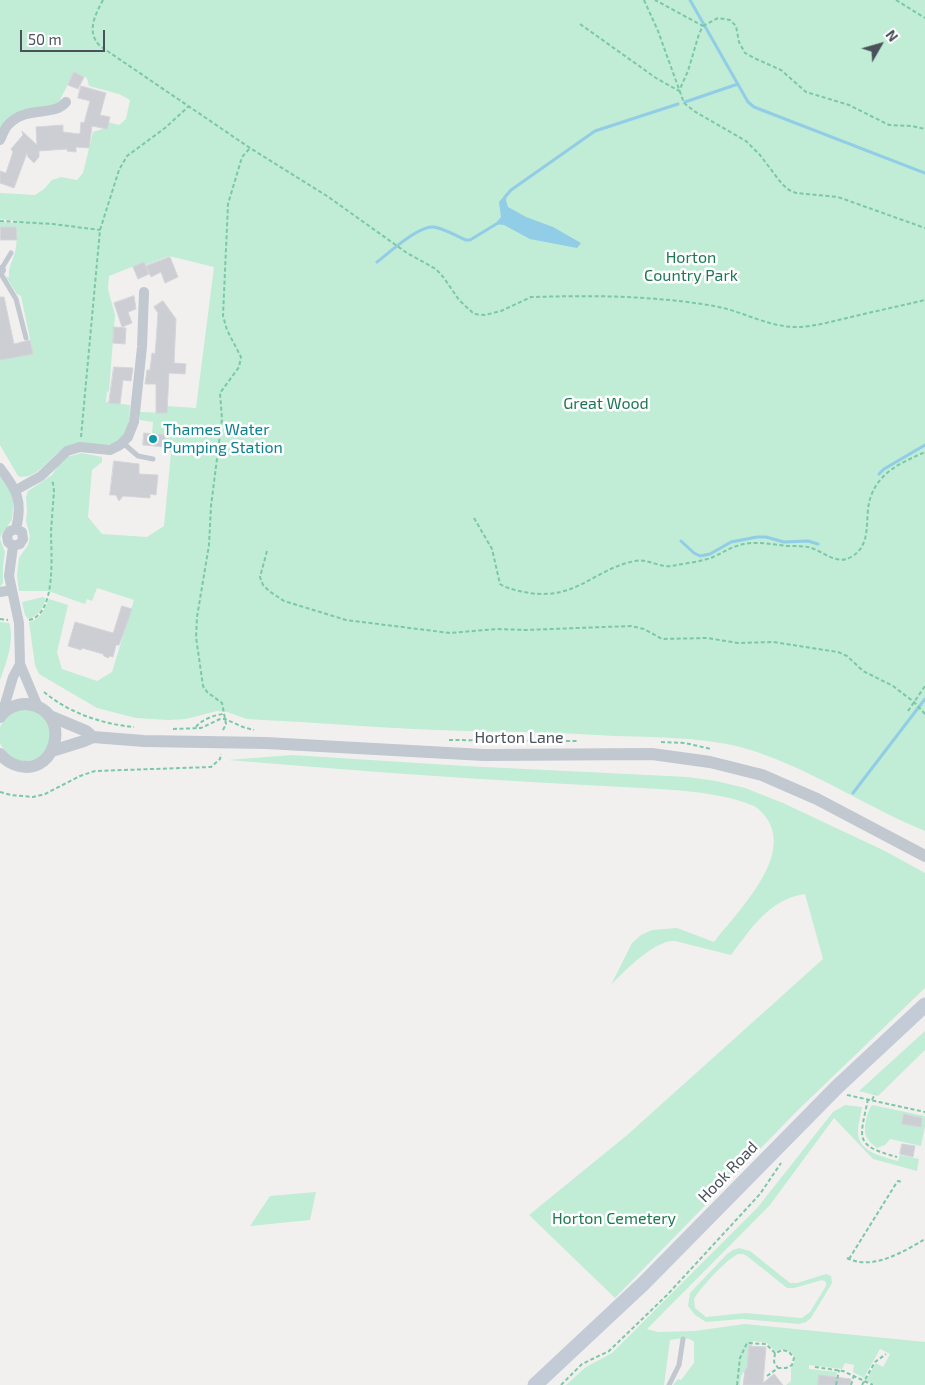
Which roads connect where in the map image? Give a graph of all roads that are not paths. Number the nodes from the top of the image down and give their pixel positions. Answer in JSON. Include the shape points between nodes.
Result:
{"nodes":[{"id":1,"x":66,"y":102,"type":"dead end"},
{"id":2,"x":0,"y":140,"type":"edge"},
{"id":3,"x":11,"y":253,"type":"dead end"},
{"id":4,"x":0,"y":270,"type":"edge"},
{"id":5,"x":144,"y":292,"type":"dead end"},
{"id":6,"x":26,"y":338,"type":"dead end"},
{"id":7,"x":123,"y":444,"type":"junction"},
{"id":8,"x":153,"y":459,"type":"dead end"},
{"id":9,"x":0,"y":468,"type":"edge"},
{"id":10,"x":16,"y":490,"type":"junction"},
{"id":11,"x":11,"y":590,"type":"junction"},
{"id":12,"x":0,"y":592,"type":"edge"},
{"id":13,"x":20,"y":664,"type":"junction"},
{"id":14,"x":38,"y":707,"type":"junction"},
{"id":15,"x":1,"y":716,"type":"edge"},
{"id":16,"x":50,"y":716,"type":"junction"},
{"id":17,"x":92,"y":737,"type":"junction"},
{"id":18,"x":52,"y":750,"type":"junction"},
{"id":19,"x":0,"y":755,"type":"edge"},
{"id":20,"x":925,"y":856,"type":"edge"},
{"id":21,"x":925,"y":1005,"type":"edge"},
{"id":22,"x":683,"y":1339,"type":"dead end"},
{"id":23,"x":535,"y":1385,"type":"edge"},
{"id":24,"x":669,"y":1385,"type":"edge"}],
"edges":[{"from":1,"to":2,"type":"street","via":[[55,110],[22,114],[7,126]]},
{"from":3,"to":4,"type":"lane"},
{"from":4,"to":6,"type":"lane","via":[[16,299]]},
{"from":5,"to":7,"type":"street","via":[[134,422]]},
{"from":7,"to":8,"type":"lane","via":[[138,456]]},
{"from":7,"to":10,"type":"street","via":[[114,449],[80,447],[64,452],[46,473]]},
{"from":9,"to":10,"type":"street"},
{"from":10,"to":11,"type":"street","via":[[20,504],[16,529],[10,530],[7,536],[13,546],[9,572]]},
{"from":11,"to":12,"type":"street"},
{"from":11,"to":13,"type":"street","via":[[19,623]]},
{"from":13,"to":14,"type":"street"},
{"from":13,"to":15,"type":"street"},
{"from":14,"to":15,"type":"street","via":[[12,706]]},
{"from":14,"to":16,"type":"street","name":"Horton Lane"},
{"from":16,"to":17,"type":"street","name":"Horton Lane","via":[[86,731]]},
{"from":16,"to":18,"type":"street","via":[[56,729]]},
{"from":17,"to":18,"type":"street","name":"Horton Lane"},
{"from":17,"to":20,"type":"street","name":"Horton Lane","via":[[484,755],[652,754],[710,762],[762,775],[808,795]]},
{"from":18,"to":19,"type":"street","via":[[45,760],[34,765],[11,763]]},
{"from":21,"to":23,"type":"main road","name":"Hook Road","via":[[844,1093]]},
{"from":22,"to":24,"type":"lane","via":[[679,1365]]}]}
